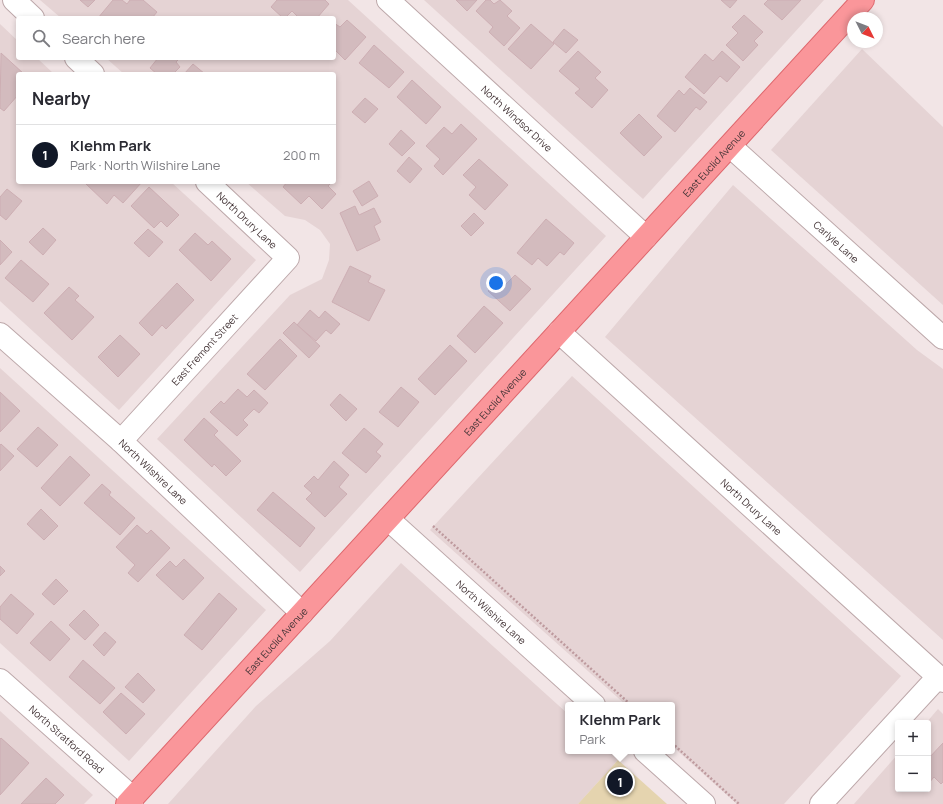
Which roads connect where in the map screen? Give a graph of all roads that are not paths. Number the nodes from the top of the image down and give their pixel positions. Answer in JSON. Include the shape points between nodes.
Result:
{"nodes":[{"id":1,"x":14,"y":0,"type":"edge"},
{"id":2,"x":388,"y":0,"type":"edge"},
{"id":3,"x":864,"y":0,"type":"edge"},
{"id":4,"x":31,"y":16,"type":"edge"},
{"id":5,"x":78,"y":60,"type":"edge"},
{"id":6,"x":91,"y":72,"type":"edge"},
{"id":7,"x":730,"y":146,"type":"junction"},
{"id":8,"x":209,"y":184,"type":"edge"},
{"id":9,"x":646,"y":237,"type":"junction"},
{"id":10,"x":288,"y":258,"type":"joint"},
{"id":11,"x":559,"y":332,"type":"junction"},
{"id":12,"x":0,"y":334,"type":"edge"},
{"id":13,"x":943,"y":338,"type":"edge"},
{"id":14,"x":121,"y":441,"type":"junction"},
{"id":15,"x":388,"y":519,"type":"junction"},
{"id":16,"x":302,"y":613,"type":"junction"},
{"id":17,"x":940,"y":679,"type":"edge"},
{"id":18,"x":0,"y":680,"type":"edge"},
{"id":19,"x":591,"y":702,"type":"edge"},
{"id":20,"x":648,"y":754,"type":"edge"},
{"id":21,"x":130,"y":801,"type":"edge"},
{"id":22,"x":704,"y":804,"type":"edge"},
{"id":23,"x":821,"y":804,"type":"edge"}],
"edges":[{"from":1,"to":4,"type":"street"},
{"from":2,"to":9,"type":"street","name":"North Windsor Drive"},
{"from":3,"to":7,"type":"main road","name":"East Euclid Avenue"},
{"from":5,"to":6,"type":"street"},
{"from":7,"to":9,"type":"main road","name":"East Euclid Avenue"},
{"from":7,"to":13,"type":"street","name":"Carlyle Lane"},
{"from":8,"to":10,"type":"street","name":"North Drury Lane"},
{"from":9,"to":11,"type":"main road","name":"East Euclid Avenue"},
{"from":10,"to":14,"type":"street","name":"East Fremont Street"},
{"from":11,"to":15,"type":"main road","name":"East Euclid Avenue"},
{"from":11,"to":17,"type":"street","name":"North Drury Lane"},
{"from":12,"to":14,"type":"street","name":"North Wilshire Lane"},
{"from":14,"to":16,"type":"street","name":"North Wilshire Lane"},
{"from":15,"to":16,"type":"main road","name":"East Euclid Avenue"},
{"from":15,"to":19,"type":"street","name":"North Wilshire Lane"},
{"from":16,"to":21,"type":"main road","name":"East Euclid Avenue"},
{"from":17,"to":23,"type":"street"},
{"from":18,"to":21,"type":"street","name":"North Stratford Road"},
{"from":20,"to":22,"type":"street"}]}
